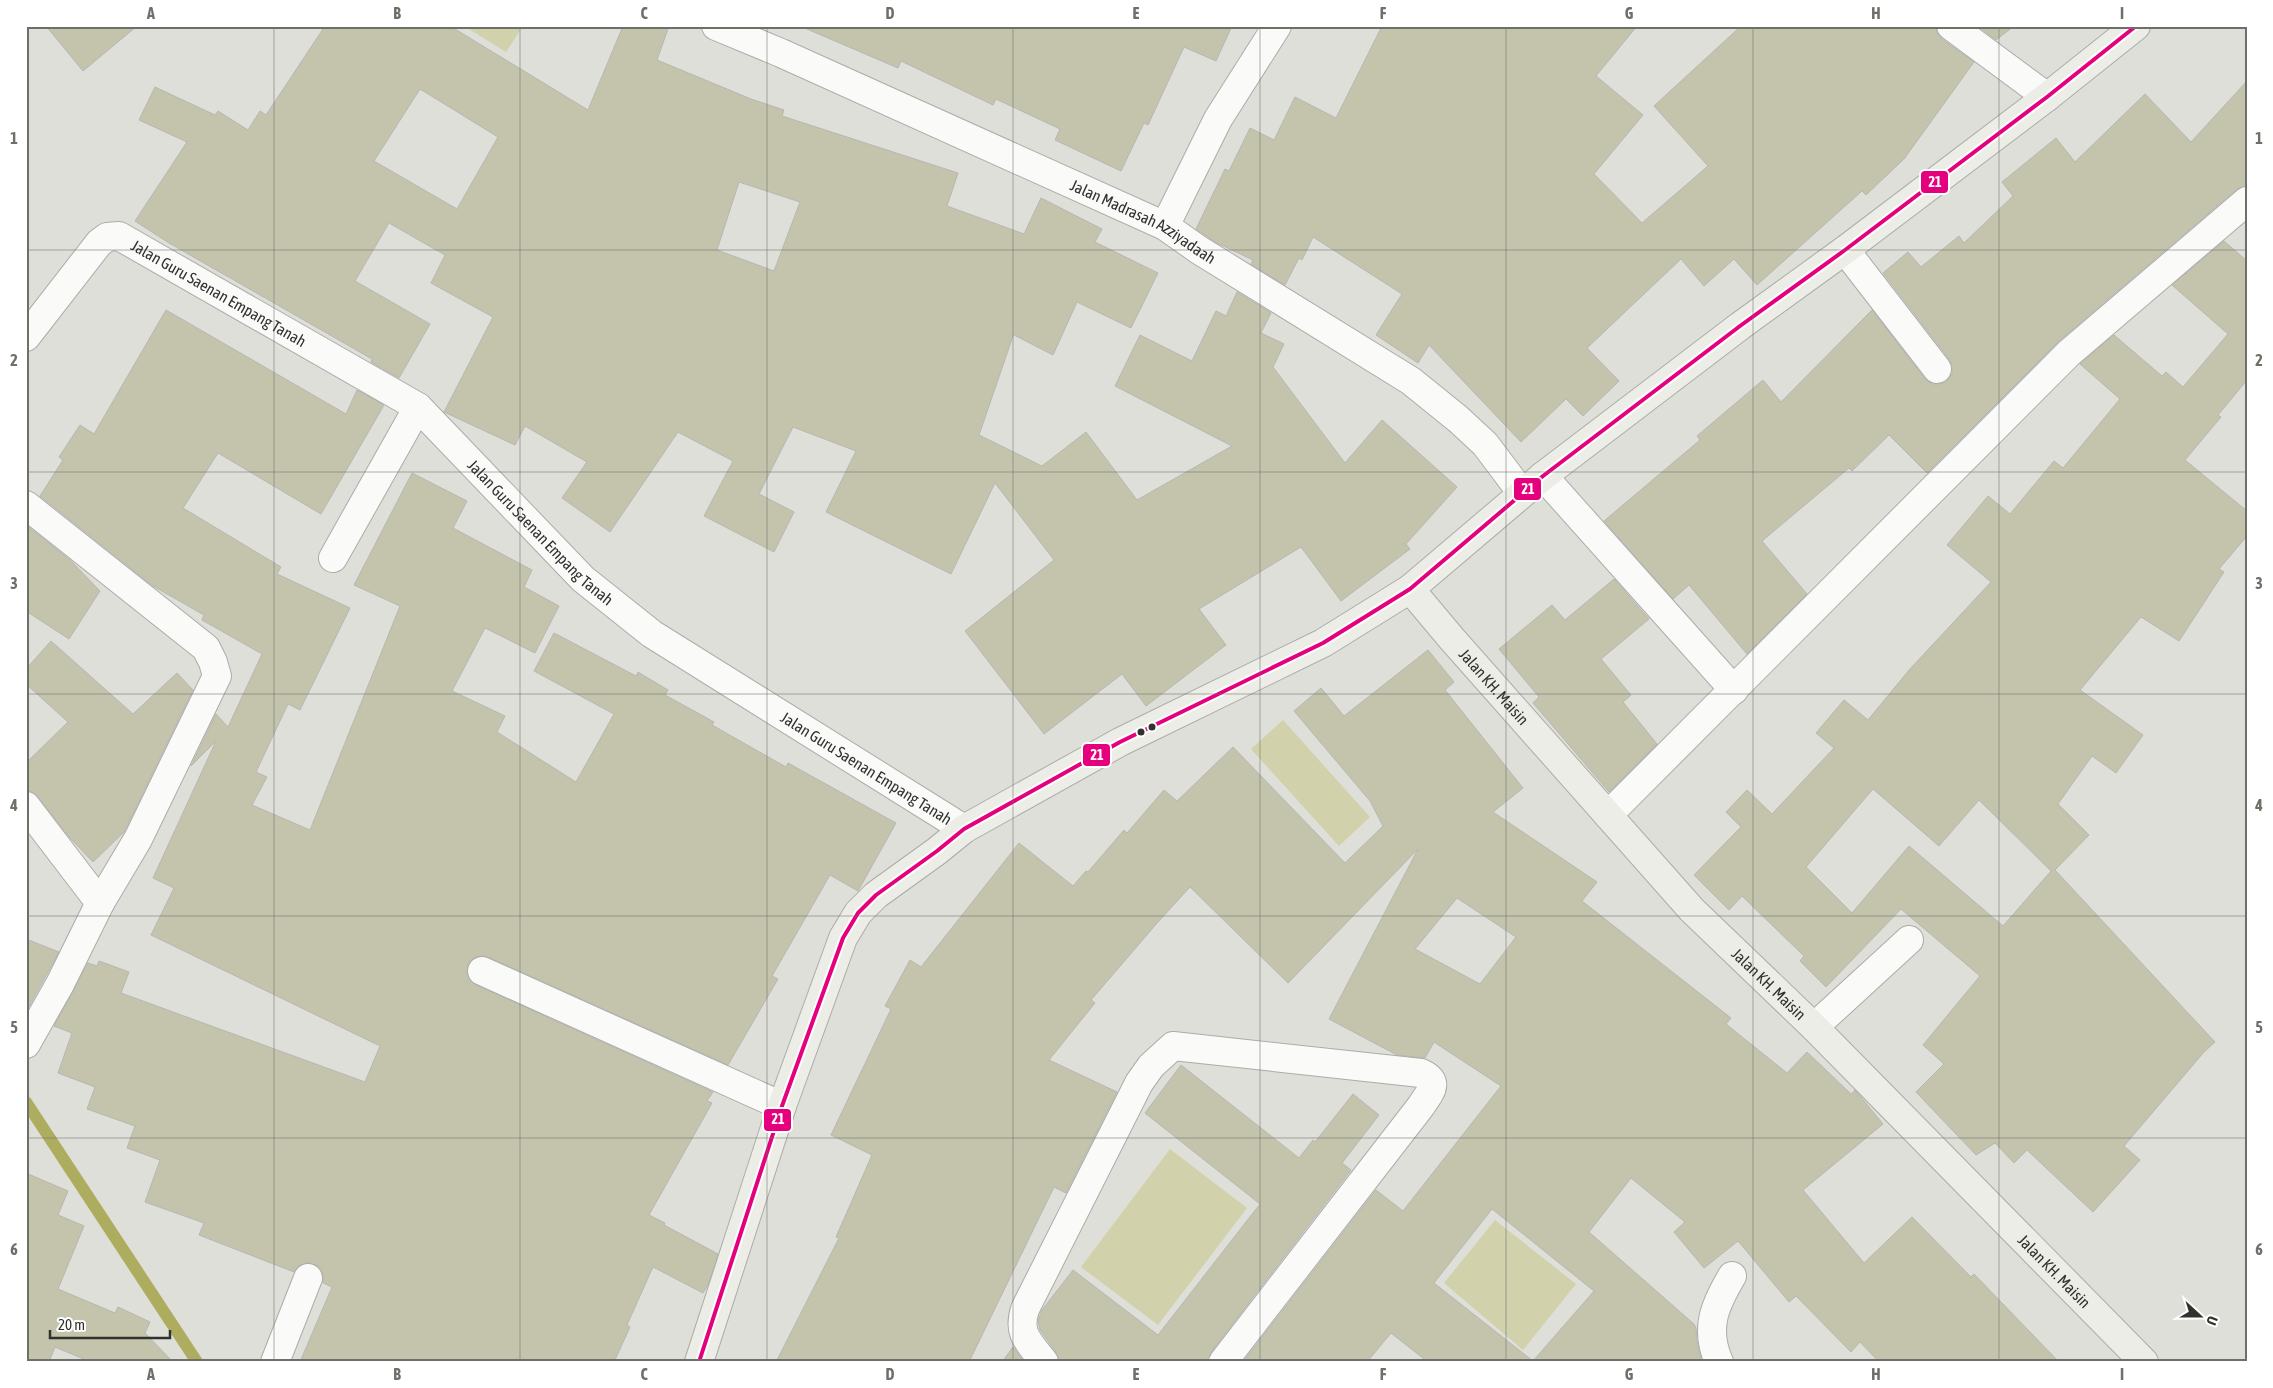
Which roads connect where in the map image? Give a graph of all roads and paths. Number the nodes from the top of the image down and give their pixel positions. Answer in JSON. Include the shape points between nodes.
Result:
{"nodes":[{"id":1,"x":716,"y":26,"type":"edge"},
{"id":2,"x":1276,"y":26,"type":"edge"},
{"id":3,"x":1951,"y":26,"type":"edge"},
{"id":4,"x":2136,"y":26,"type":"edge"},
{"id":5,"x":2048,"y":97,"type":"junction"},
{"id":6,"x":2247,"y":201,"type":"edge"},
{"id":7,"x":1164,"y":226,"type":"junction"},
{"id":8,"x":1845,"y":250,"type":"junction"},
{"id":9,"x":28,"y":332,"type":"edge"},
{"id":10,"x":1937,"y":369,"type":"dead end"},
{"id":11,"x":418,"y":407,"type":"junction"},
{"id":12,"x":1543,"y":476,"type":"junction"},
{"id":13,"x":1522,"y":493,"type":"junction"},
{"id":14,"x":26,"y":505,"type":"edge"},
{"id":15,"x":333,"y":558,"type":"dead end"},
{"id":16,"x":1410,"y":589,"type":"junction"},
{"id":17,"x":1734,"y":690,"type":"junction"},
{"id":18,"x":26,"y":806,"type":"edge"},
{"id":19,"x":1608,"y":815,"type":"junction"},
{"id":20,"x":964,"y":829,"type":"junction"},
{"id":21,"x":100,"y":903,"type":"junction"},
{"id":22,"x":1909,"y":940,"type":"dead end"},
{"id":23,"x":482,"y":971,"type":"dead end"},
{"id":24,"x":1814,"y":1026,"type":"junction"},
{"id":25,"x":26,"y":1044,"type":"edge"},
{"id":26,"x":782,"y":1106,"type":"junction"},
{"id":27,"x":1732,"y":1276,"type":"dead end"},
{"id":28,"x":308,"y":1278,"type":"dead end"},
{"id":29,"x":2140,"y":1361,"type":"edge"},
{"id":30,"x":275,"y":1362,"type":"edge"},
{"id":31,"x":699,"y":1362,"type":"edge"},
{"id":32,"x":1044,"y":1362,"type":"edge"},
{"id":33,"x":1223,"y":1362,"type":"edge"},
{"id":34,"x":1719,"y":1362,"type":"edge"}],
"edges":[{"from":1,"to":7,"type":"street","name":"Jalan Madrasah Azziyadaah"},
{"from":2,"to":7,"type":"street","via":[[1218,119]]},
{"from":3,"to":5,"type":"street"},
{"from":4,"to":5,"type":"street"},
{"from":5,"to":8,"type":"street"},
{"from":6,"to":17,"type":"street","via":[[2069,354]]},
{"from":7,"to":13,"type":"street","name":"Jalan Madrasah Azziyadaah","via":[[1411,380],[1485,444]]},
{"from":8,"to":10,"type":"street"},
{"from":8,"to":12,"type":"street"},
{"from":9,"to":11,"type":"street","name":"Jalan Guru Saenan Empang Tanah","via":[[99,243],[107,237],[119,236]]},
{"from":11,"to":15,"type":"street"},
{"from":11,"to":20,"type":"street","name":"Jalan Guru Saenan Empang Tanah","via":[[583,579],[652,634]]},
{"from":12,"to":13,"type":"street"},
{"from":12,"to":17,"type":"street"},
{"from":13,"to":16,"type":"street"},
{"from":14,"to":21,"type":"street","via":[[206,648],[217,676],[138,839]]},
{"from":16,"to":19,"type":"street","name":"Jalan KH. Maisin"},
{"from":16,"to":20,"type":"street","via":[[1323,643],[1120,742]]},
{"from":17,"to":19,"type":"street"},
{"from":18,"to":21,"type":"street"},
{"from":19,"to":24,"type":"street","name":"Jalan KH. Maisin","via":[[1692,910]]},
{"from":20,"to":26,"type":"street","via":[[876,895],[858,913],[843,938]]},
{"from":21,"to":25,"type":"street"},
{"from":22,"to":24,"type":"street"},
{"from":23,"to":26,"type":"street"},
{"from":24,"to":29,"type":"street","name":"Jalan KH. Maisin"},
{"from":26,"to":31,"type":"street"},
{"from":27,"to":34,"type":"street","via":[[1715,1306],[1712,1327]]},
{"from":28,"to":30,"type":"street"},
{"from":32,"to":33,"type":"street","via":[[1022,1332],[1025,1308],[1139,1083],[1151,1066],[1173,1046],[1421,1073],[1430,1077],[1432,1089],[1421,1106]]}]}
